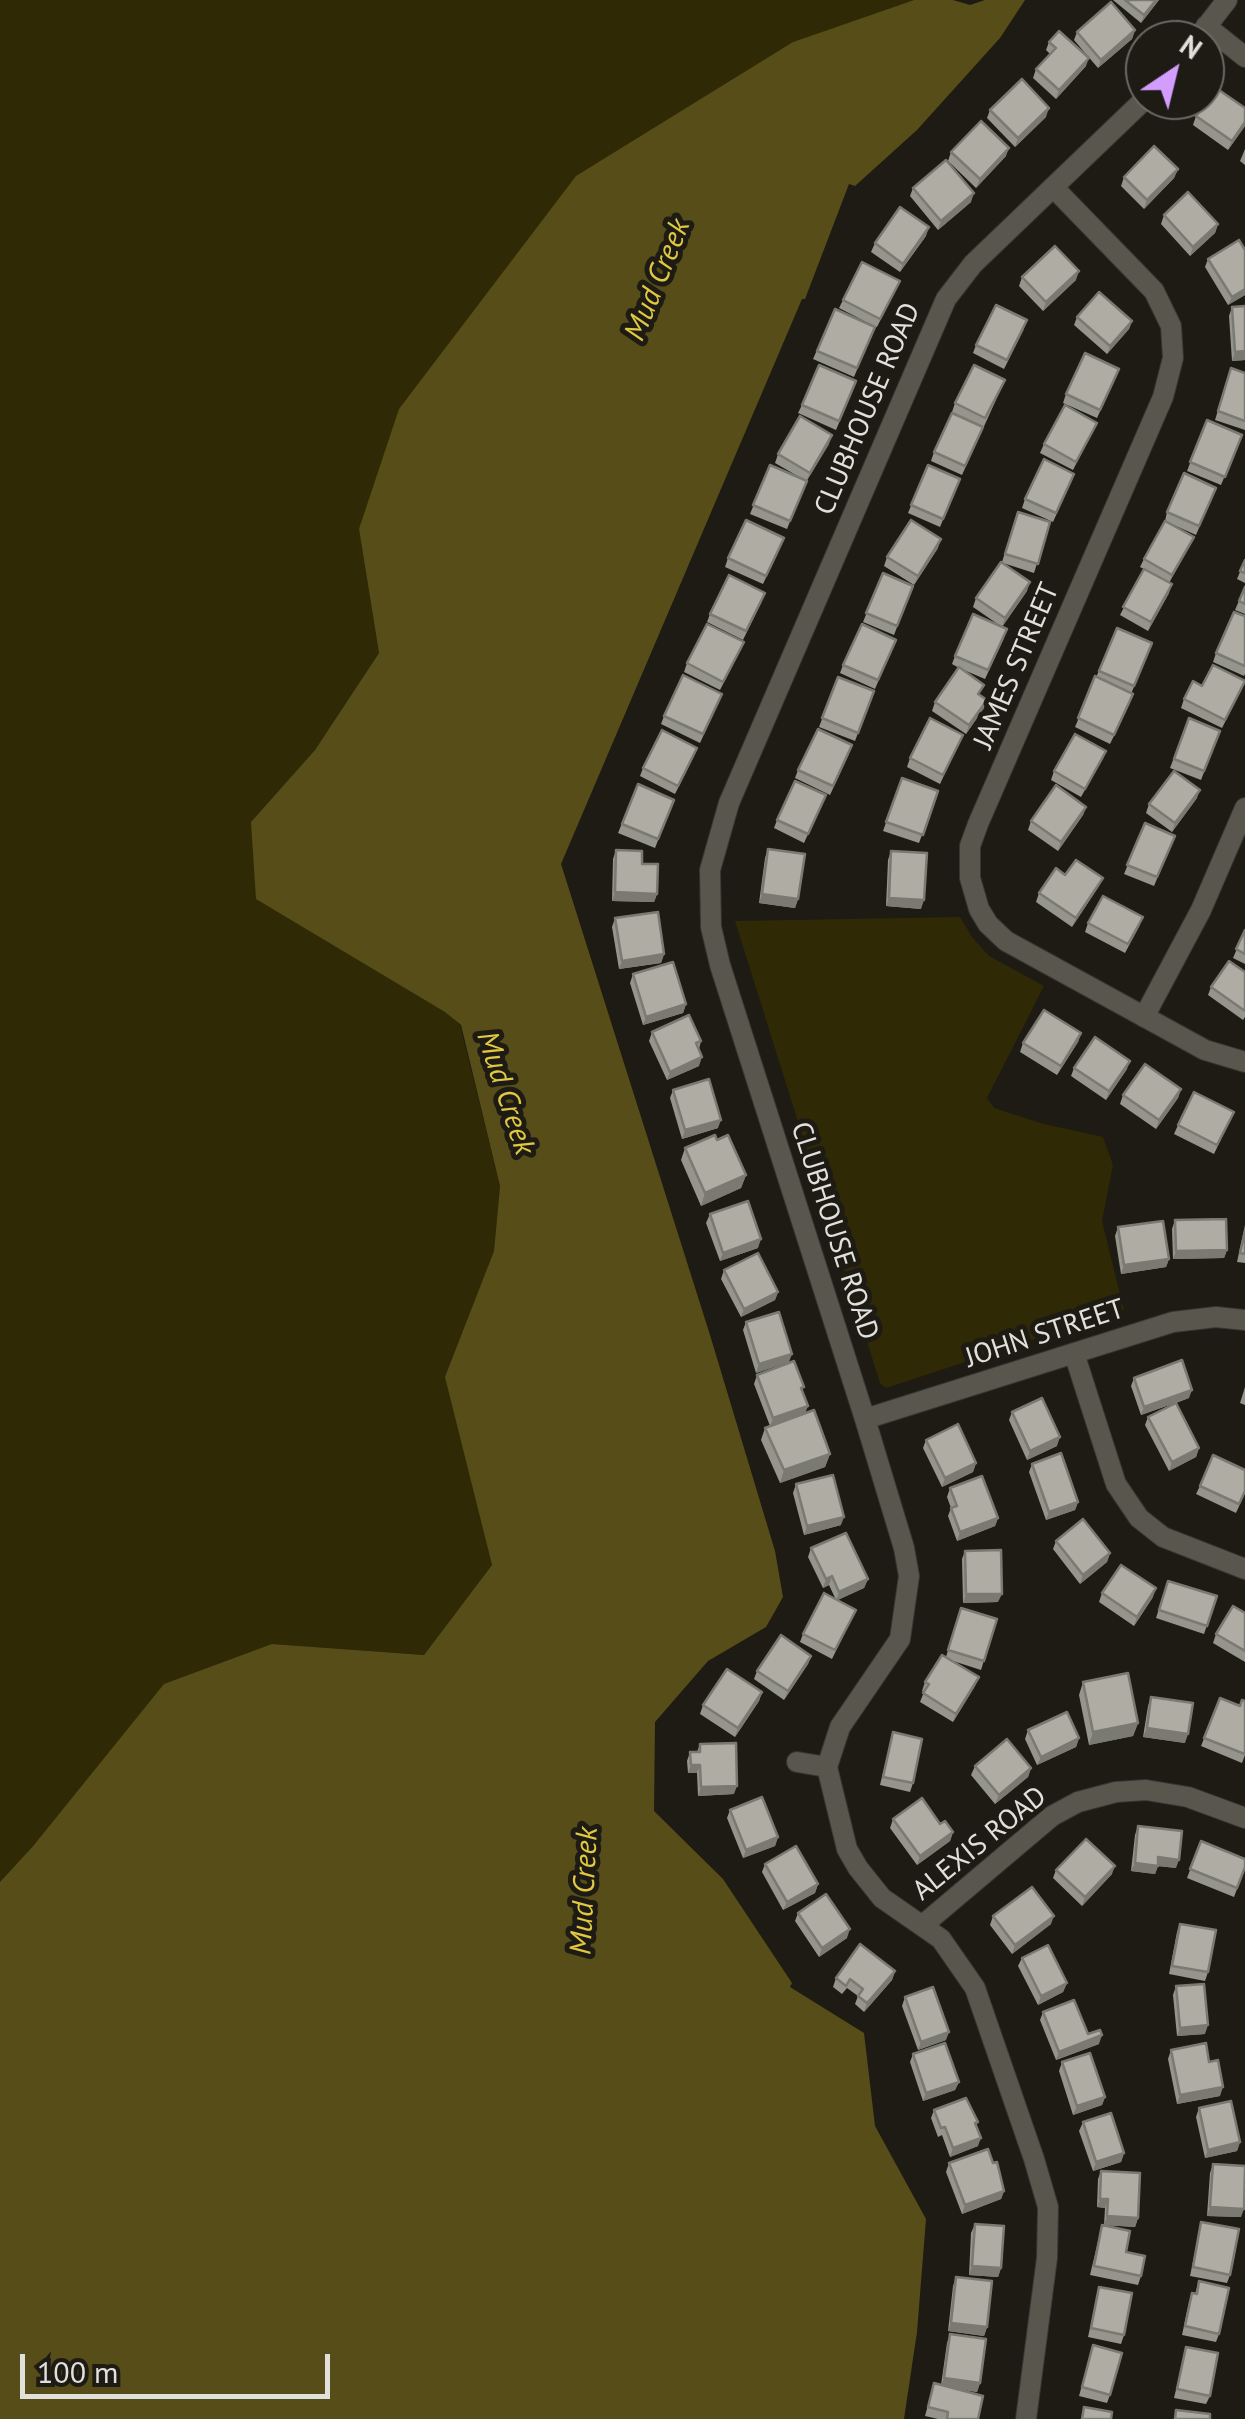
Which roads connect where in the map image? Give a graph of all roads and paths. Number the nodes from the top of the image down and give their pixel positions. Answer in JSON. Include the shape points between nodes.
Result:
{"nodes":[{"id":1,"x":1227,"y":0,"type":"edge"},
{"id":2,"x":1211,"y":20,"type":"edge"},
{"id":3,"x":1125,"y":118,"type":"edge"},
{"id":4,"x":1054,"y":188,"type":"junction"},
{"id":5,"x":1245,"y":808,"type":"edge"},
{"id":6,"x":1144,"y":1017,"type":"junction"},
{"id":7,"x":1245,"y":1062,"type":"edge"},
{"id":8,"x":1245,"y":1320,"type":"edge"},
{"id":9,"x":1074,"y":1354,"type":"junction"},
{"id":10,"x":865,"y":1419,"type":"junction"},
{"id":11,"x":1245,"y":1569,"type":"edge"},
{"id":12,"x":797,"y":1762,"type":"dead end"},
{"id":13,"x":827,"y":1768,"type":"junction"},
{"id":14,"x":1245,"y":1818,"type":"edge"},
{"id":15,"x":923,"y":1925,"type":"junction"},
{"id":16,"x":1026,"y":2419,"type":"edge"}],
"edges":[{"from":1,"to":2,"type":"street"},
{"from":3,"to":4,"type":"street","name":"CLUBHOUSE ROAD"},
{"from":4,"to":6,"type":"street","name":"JAMES STREET","via":[[1154,290],[1171,326],[1173,358],[1163,397],[978,824],[970,878],[979,909],[1006,941]]},
{"from":4,"to":10,"type":"street","name":"CLUBHOUSE ROAD","via":[[973,264],[938,314],[728,803],[710,870],[711,928],[720,964]]},
{"from":5,"to":6,"type":"street"},
{"from":6,"to":7,"type":"street","name":"JAMES STREET","via":[[1205,1050]]},
{"from":8,"to":9,"type":"street","name":"JOHN STREET","via":[[1174,1322]]},
{"from":9,"to":10,"type":"street","name":"JOHN STREET"},
{"from":9,"to":11,"type":"street","via":[[1116,1484],[1139,1518],[1163,1537]]},
{"from":10,"to":13,"type":"street","name":"CLUBHOUSE ROAD","via":[[904,1548],[907,1606],[900,1639],[840,1727]]},
{"from":12,"to":13,"type":"street"},
{"from":13,"to":15,"type":"street","via":[[858,1868],[882,1898]]},
{"from":14,"to":15,"type":"street","name":"ALEXIS ROAD","via":[[1146,1790],[1078,1802],[1052,1816]]},
{"from":15,"to":16,"type":"street","via":[[975,1988],[1048,2207]]}]}
